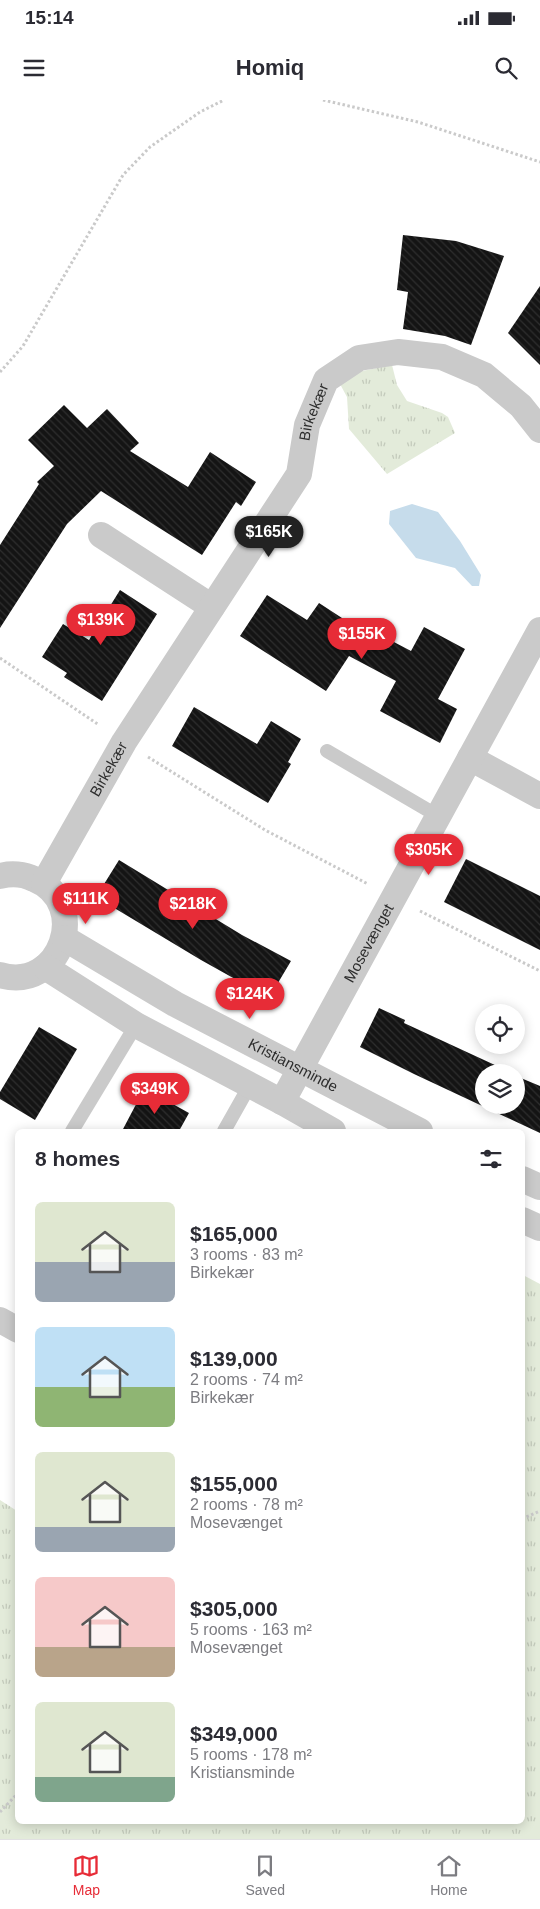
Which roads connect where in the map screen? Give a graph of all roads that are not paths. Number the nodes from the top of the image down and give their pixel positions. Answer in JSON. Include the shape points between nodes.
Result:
{"nodes":[{"id":1,"x":540,"y":430,"type":"edge"},
{"id":2,"x":101,"y":535,"type":"dead end"},
{"id":3,"x":212,"y":607,"type":"junction"},
{"id":4,"x":540,"y":630,"type":"edge"},
{"id":5,"x":328,"y":751,"type":"dead end"},
{"id":6,"x":470,"y":758,"type":"junction"},
{"id":7,"x":540,"y":796,"type":"edge"},
{"id":8,"x":438,"y":816,"type":"junction"},
{"id":9,"x":0,"y":876,"type":"edge"},
{"id":10,"x":44,"y":883,"type":"junction"},
{"id":11,"x":64,"y":938,"type":"junction"},
{"id":12,"x":45,"y":967,"type":"junction"},
{"id":13,"x":0,"y":975,"type":"edge"},
{"id":14,"x":136,"y":1025,"type":"junction"},
{"id":15,"x":300,"y":1069,"type":"junction"},
{"id":16,"x":250,"y":1085,"type":"junction"},
{"id":17,"x":282,"y":1102,"type":"junction"},
{"id":18,"x":73,"y":1129,"type":"edge"},
{"id":19,"x":225,"y":1129,"type":"edge"},
{"id":20,"x":329,"y":1129,"type":"edge"},
{"id":21,"x":416,"y":1129,"type":"edge"},
{"id":22,"x":525,"y":1180,"type":"edge"},
{"id":23,"x":540,"y":1187,"type":"edge"},
{"id":24,"x":525,"y":1221,"type":"edge"},
{"id":25,"x":540,"y":1228,"type":"edge"},
{"id":26,"x":0,"y":1320,"type":"edge"},
{"id":27,"x":15,"y":1328,"type":"edge"}],
"edges":[{"from":1,"to":3,"type":"street","name":"Birkekær","via":[[521,406],[484,375],[442,357],[398,352],[359,358],[326,380],[308,425],[298,474]]},
{"from":2,"to":3,"type":"street"},
{"from":3,"to":10,"type":"street","name":"Birkekær","via":[[124,742]]},
{"from":4,"to":6,"type":"street","name":"Mosevænget"},
{"from":5,"to":8,"type":"lane"},
{"from":6,"to":7,"type":"street"},
{"from":6,"to":8,"type":"street","name":"Mosevænget"},
{"from":8,"to":15,"type":"street","name":"Mosevænget"},
{"from":9,"to":10,"type":"street","via":[[24,874]]},
{"from":10,"to":11,"type":"street","via":[[57,897],[65,918]]},
{"from":11,"to":12,"type":"street","via":[[57,954]]},
{"from":11,"to":15,"type":"street","name":"Kristiansminde","via":[[175,1004]]},
{"from":12,"to":13,"type":"street","via":[[28,976],[10,978]]},
{"from":12,"to":14,"type":"street"},
{"from":14,"to":16,"type":"street"},
{"from":14,"to":18,"type":"lane"},
{"from":15,"to":17,"type":"street","name":"Mosevænget"},
{"from":15,"to":21,"type":"street","name":"Kristiansminde"},
{"from":16,"to":17,"type":"street"},
{"from":16,"to":19,"type":"lane"},
{"from":17,"to":20,"type":"street"},
{"from":22,"to":23,"type":"street"},
{"from":24,"to":25,"type":"street"},
{"from":26,"to":27,"type":"street"}]}
